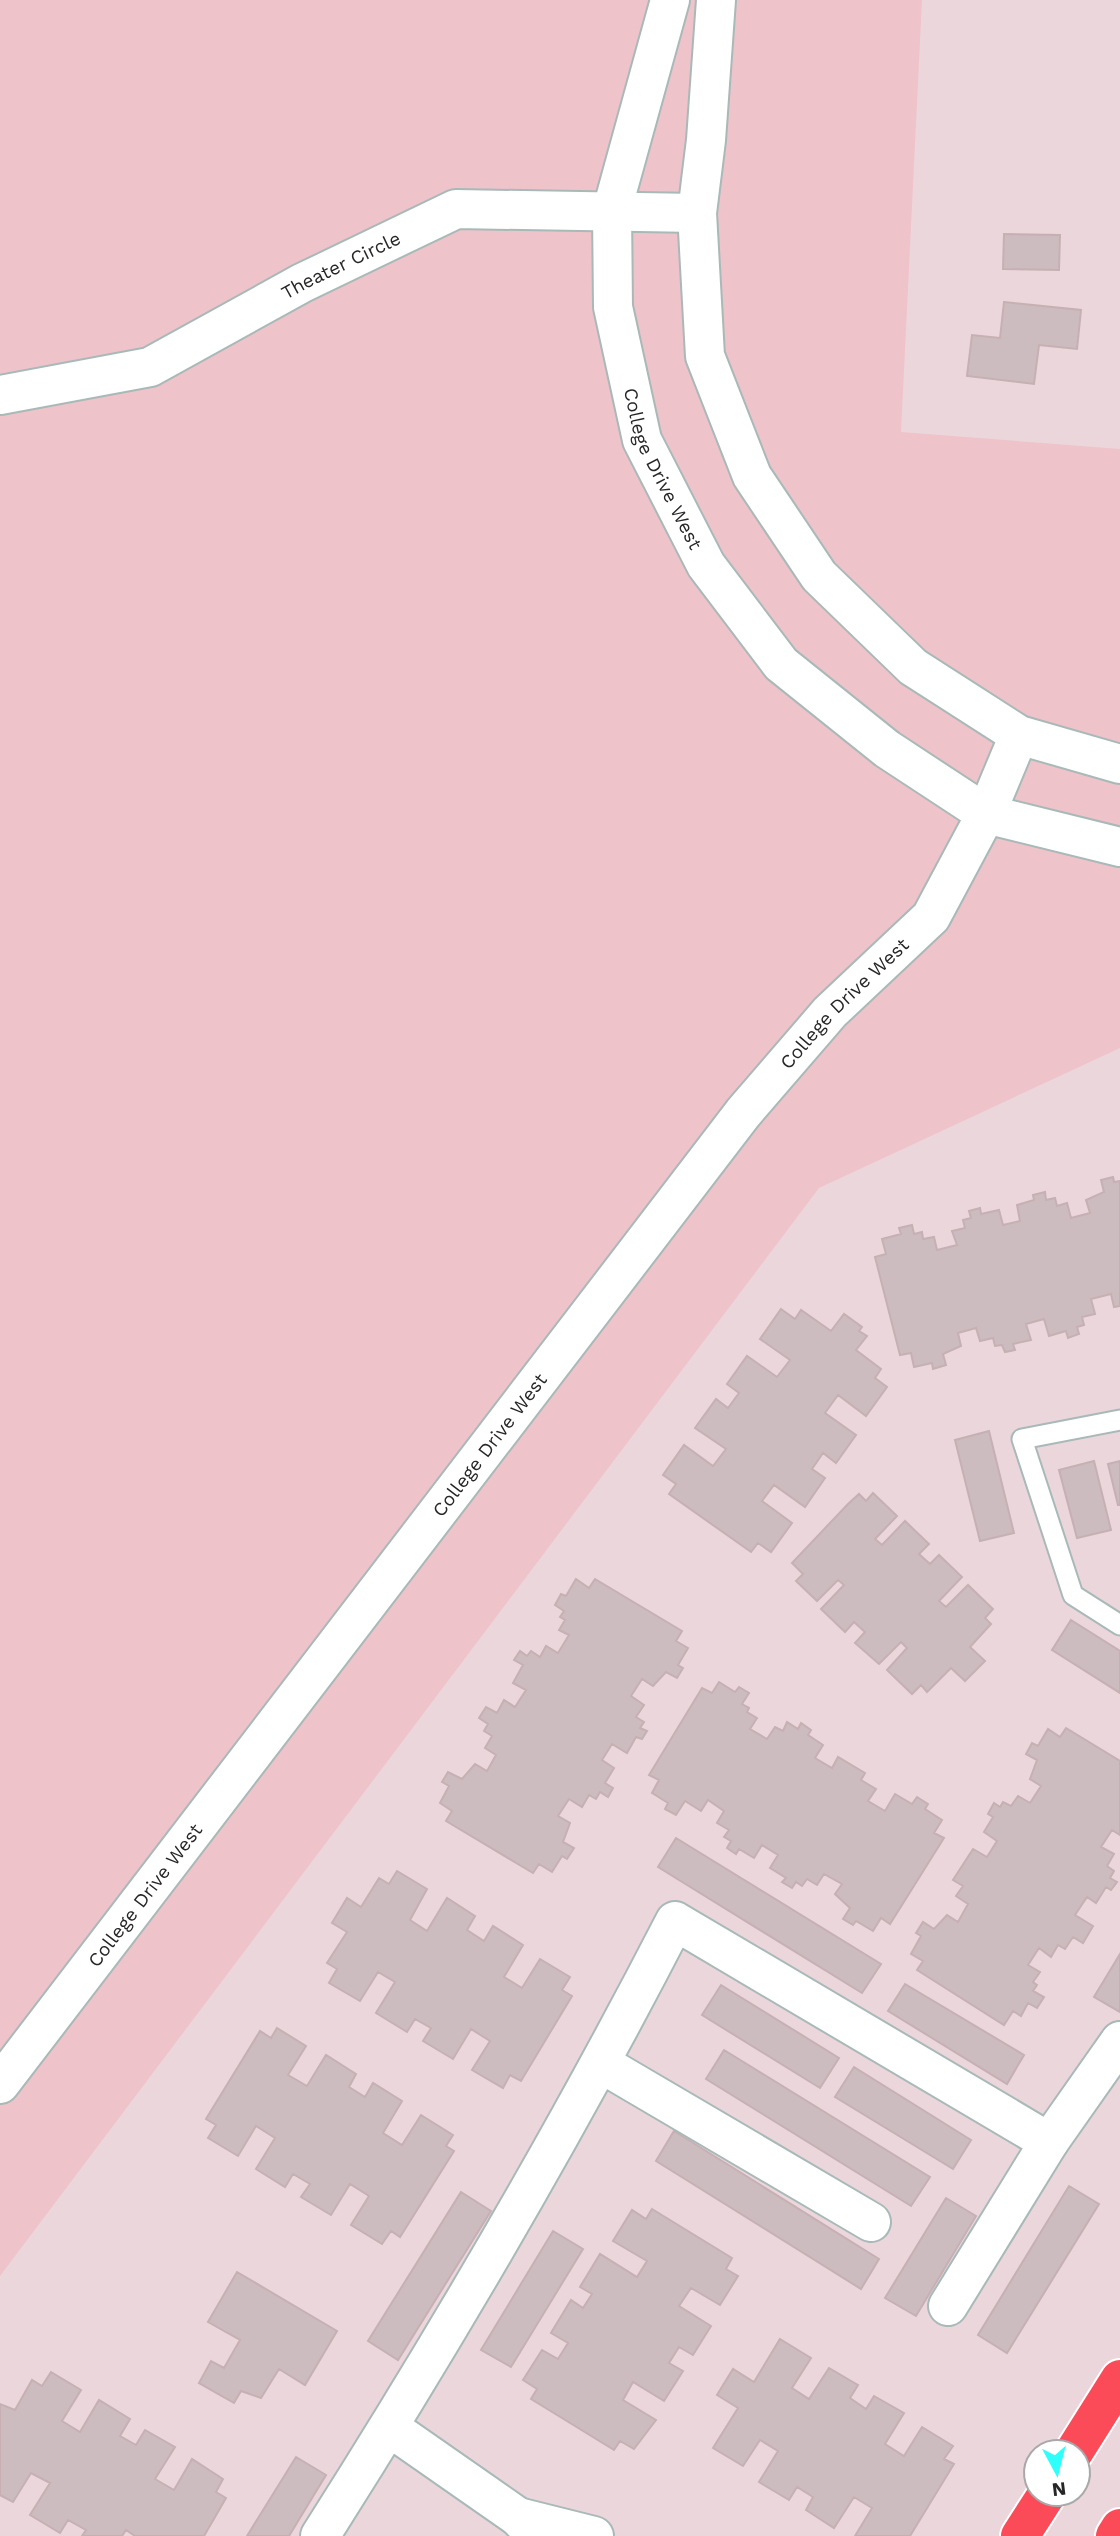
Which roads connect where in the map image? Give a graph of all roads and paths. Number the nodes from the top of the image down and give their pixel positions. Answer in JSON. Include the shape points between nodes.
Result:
{"nodes":[{"id":1,"x":670,"y":0,"type":"edge"},
{"id":2,"x":716,"y":0,"type":"edge"},
{"id":3,"x":612,"y":210,"type":"junction"},
{"id":4,"x":697,"y":213,"type":"junction"},
{"id":5,"x":0,"y":395,"type":"edge"},
{"id":6,"x":1019,"y":736,"type":"junction"},
{"id":7,"x":1120,"y":764,"type":"edge"},
{"id":8,"x":986,"y":814,"type":"junction"},
{"id":9,"x":1120,"y":847,"type":"edge"},
{"id":10,"x":1120,"y":1420,"type":"edge"},
{"id":11,"x":1120,"y":1625,"type":"edge"},
{"id":12,"x":1120,"y":2041,"type":"edge"},
{"id":13,"x":602,"y":2064,"type":"junction"},
{"id":14,"x":0,"y":2084,"type":"edge"},
{"id":15,"x":1049,"y":2142,"type":"junction"},
{"id":16,"x":871,"y":2222,"type":"dead end"},
{"id":17,"x":948,"y":2306,"type":"dead end"},
{"id":18,"x":1120,"y":2379,"type":"edge"},
{"id":19,"x":389,"y":2427,"type":"junction"},
{"id":20,"x":1083,"y":2438,"type":"edge"},
{"id":21,"x":1038,"y":2508,"type":"edge"},
{"id":22,"x":527,"y":2526,"type":"edge"},
{"id":23,"x":1120,"y":2528,"type":"edge"},
{"id":24,"x":320,"y":2536,"type":"edge"},
{"id":25,"x":594,"y":2536,"type":"edge"},
{"id":26,"x":1020,"y":2536,"type":"edge"},
{"id":27,"x":1115,"y":2536,"type":"edge"}],
"edges":[{"from":1,"to":3,"type":"street","name":"College Drive West"},
{"from":2,"to":4,"type":"street"},
{"from":3,"to":4,"type":"street","name":"Theater Circle"},
{"from":3,"to":5,"type":"street","name":"Theater Circle","via":[[456,209],[302,283],[150,367]]},
{"from":3,"to":8,"type":"street","name":"College Drive West","via":[[612,307],[642,440],[706,565],[780,664],[887,749]]},
{"from":4,"to":6,"type":"street","via":[[705,356],[752,476],[819,576],[913,667]]},
{"from":6,"to":7,"type":"street"},
{"from":6,"to":8,"type":"street","name":"College Drive West"},
{"from":8,"to":9,"type":"street","name":"College Drive West"},
{"from":8,"to":14,"type":"street","name":"College Drive West","via":[[931,916],[830,1012],[743,1113]]},
{"from":10,"to":11,"type":"lane","via":[[1022,1439],[1073,1595]]},
{"from":12,"to":15,"type":"street"},
{"from":13,"to":15,"type":"street","via":[[675,1921]]},
{"from":13,"to":16,"type":"street"},
{"from":13,"to":19,"type":"street"},
{"from":15,"to":17,"type":"street"},
{"from":18,"to":20,"type":"main road"},
{"from":19,"to":22,"type":"street"},
{"from":19,"to":24,"type":"street"},
{"from":21,"to":26,"type":"main road"},
{"from":22,"to":25,"type":"street"},
{"from":23,"to":27,"type":"main road"}]}
